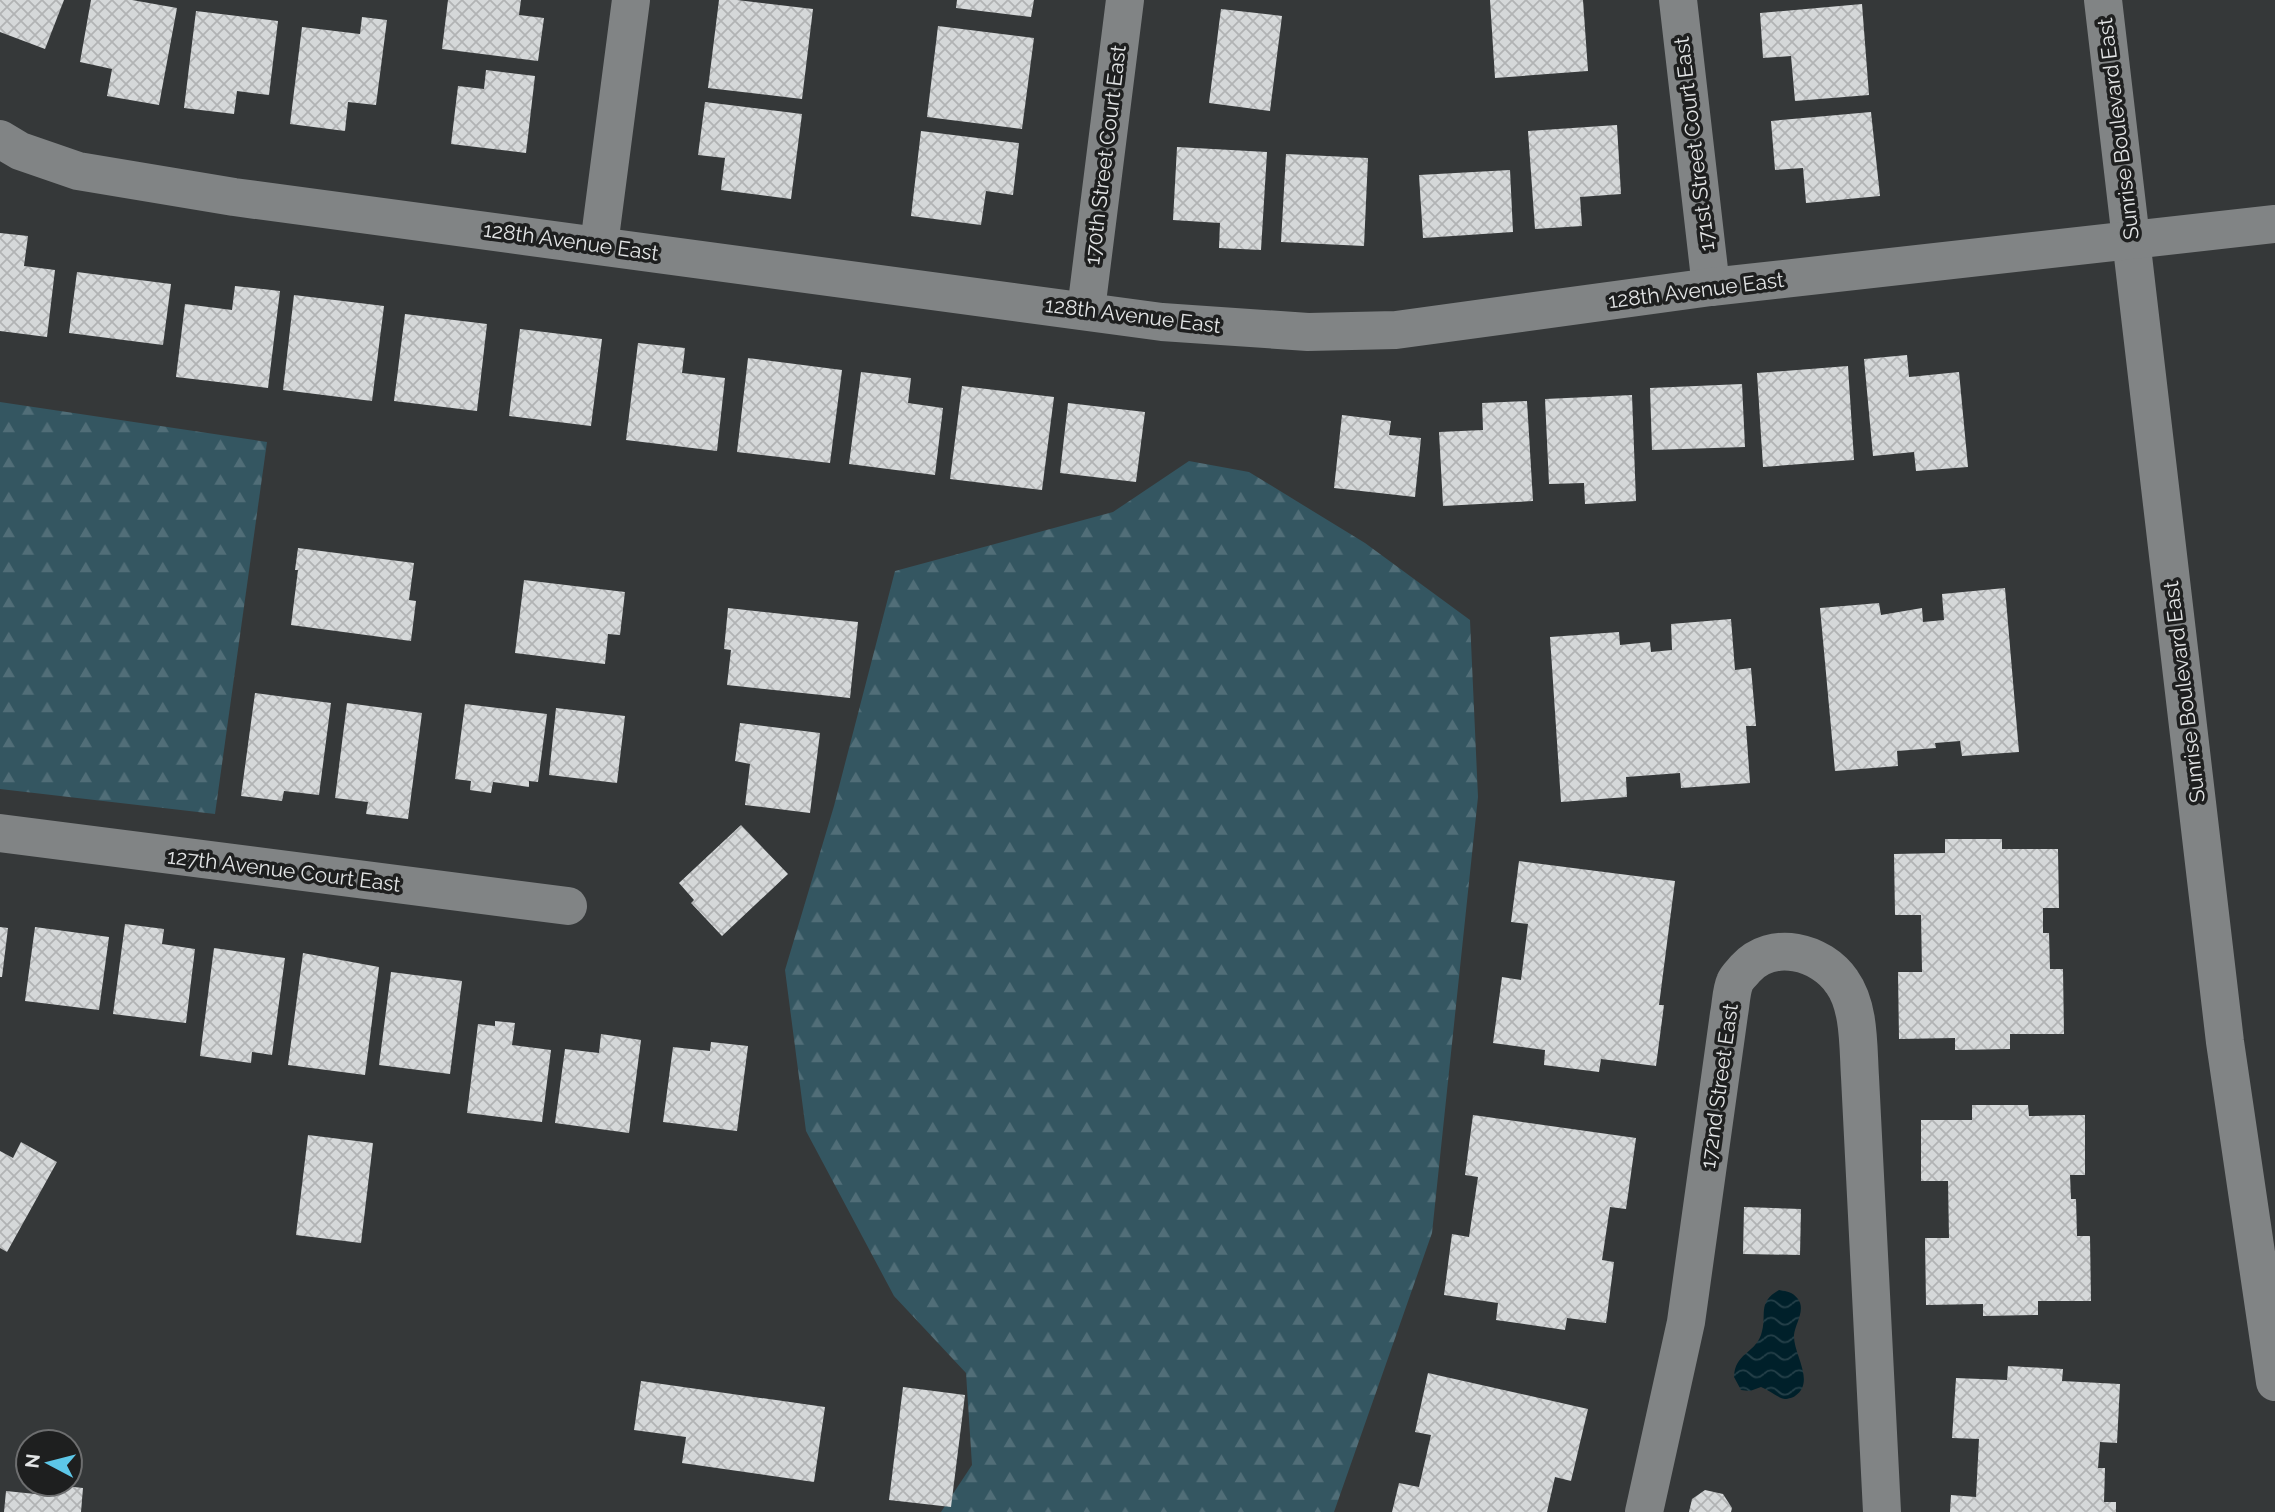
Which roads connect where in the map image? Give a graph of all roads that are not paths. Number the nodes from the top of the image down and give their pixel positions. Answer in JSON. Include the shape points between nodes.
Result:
{"nodes":[{"id":1,"x":631,"y":0,"type":"edge"},
{"id":2,"x":1125,"y":0,"type":"edge"},
{"id":3,"x":1678,"y":0,"type":"edge"},
{"id":4,"x":2103,"y":0,"type":"edge"},
{"id":5,"x":0,"y":139,"type":"edge"},
{"id":6,"x":2275,"y":225,"type":"edge"},
{"id":7,"x":2131,"y":240,"type":"junction"},
{"id":8,"x":599,"y":245,"type":"junction"},
{"id":9,"x":1711,"y":287,"type":"junction"},
{"id":10,"x":1086,"y":310,"type":"junction"},
{"id":11,"x":0,"y":833,"type":"edge"},
{"id":12,"x":568,"y":906,"type":"dead end"},
{"id":13,"x":2275,"y":1382,"type":"edge"},
{"id":14,"x":1644,"y":1512,"type":"edge"},
{"id":15,"x":1882,"y":1512,"type":"edge"}],
"edges":[{"from":1,"to":8,"type":"street"},
{"from":2,"to":10,"type":"street","name":"170th Street Court East"},
{"from":3,"to":9,"type":"street","name":"171st Street Court East"},
{"from":4,"to":7,"type":"street","name":"Sunrise Boulevard East"},
{"from":5,"to":8,"type":"street","name":"128th Avenue East","via":[[20,151],[78,171],[234,197]]},
{"from":6,"to":7,"type":"street","name":"128th Avenue East"},
{"from":7,"to":9,"type":"street","name":"128th Avenue East"},
{"from":7,"to":13,"type":"street","name":"Sunrise Boulevard East","via":[[2225,1042]]},
{"from":8,"to":10,"type":"street","name":"128th Avenue East"},
{"from":9,"to":10,"type":"street","name":"128th Avenue East","via":[[1396,330],[1308,332],[1162,322]]},
{"from":11,"to":12,"type":"street","name":"127th Avenue Court East"},
{"from":14,"to":15,"type":"street","name":"172nd Street East","via":[[1686,1322],[1736,980],[1755,958],[1777,951],[1806,954],[1827,964],[1844,984],[1853,1009]]}]}
